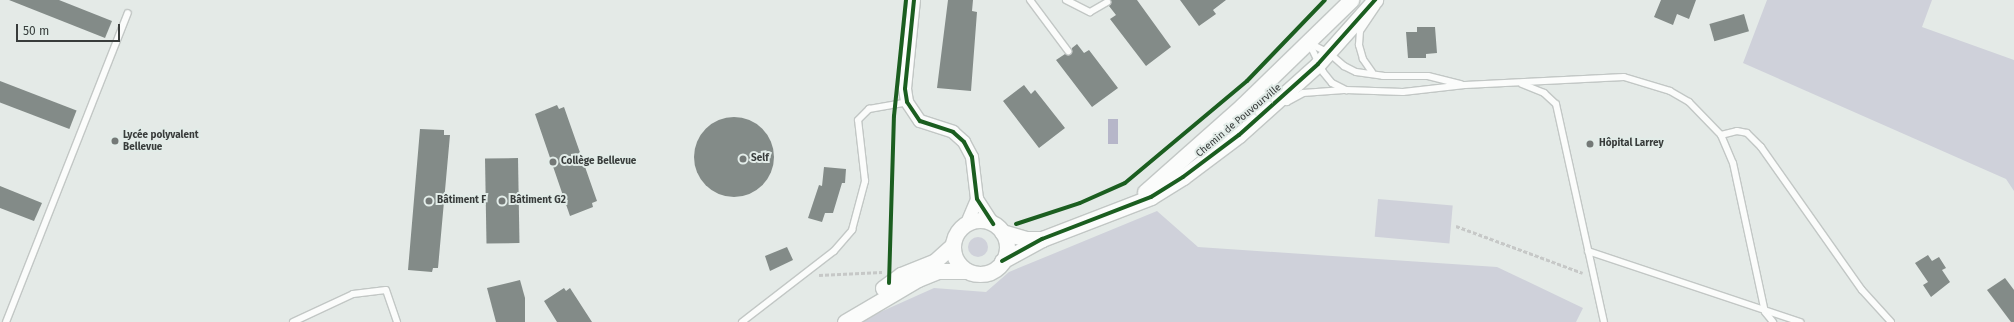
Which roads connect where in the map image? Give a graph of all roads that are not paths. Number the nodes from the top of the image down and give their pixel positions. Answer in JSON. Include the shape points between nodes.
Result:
{"nodes":[{"id":1,"x":914,"y":0,"type":"edge"},
{"id":2,"x":1030,"y":0,"type":"edge"},
{"id":3,"x":1066,"y":0,"type":"edge"},
{"id":4,"x":1351,"y":0,"type":"edge"},
{"id":5,"x":1375,"y":0,"type":"edge"},
{"id":6,"x":1107,"y":2,"type":"dead end"},
{"id":7,"x":128,"y":13,"type":"dead end"},
{"id":8,"x":1309,"y":43,"type":"junction"},
{"id":9,"x":1068,"y":51,"type":"dead end"},
{"id":10,"x":1329,"y":53,"type":"junction"},
{"id":11,"x":1318,"y":64,"type":"junction"},
{"id":12,"x":1372,"y":72,"type":"junction"},
{"id":13,"x":1520,"y":83,"type":"junction"},
{"id":14,"x":1465,"y":85,"type":"junction"},
{"id":15,"x":1346,"y":90,"type":"junction"},
{"id":16,"x":1277,"y":101,"type":"junction"},
{"id":17,"x":906,"y":102,"type":"junction"},
{"id":18,"x":1721,"y":135,"type":"junction"},
{"id":19,"x":977,"y":199,"type":"junction"},
{"id":20,"x":1125,"y":207,"type":"junction"},
{"id":21,"x":967,"y":223,"type":"junction"},
{"id":22,"x":997,"y":228,"type":"junction"},
{"id":23,"x":1042,"y":239,"type":"junction"},
{"id":24,"x":953,"y":245,"type":"junction"},
{"id":25,"x":1588,"y":251,"type":"junction"},
{"id":26,"x":1002,"y":262,"type":"junction"},
{"id":27,"x":967,"y":271,"type":"junction"},
{"id":28,"x":1765,"y":312,"type":"junction"},
{"id":29,"x":6,"y":322,"type":"edge"},
{"id":30,"x":293,"y":322,"type":"edge"},
{"id":31,"x":397,"y":322,"type":"edge"},
{"id":32,"x":742,"y":322,"type":"edge"},
{"id":33,"x":844,"y":322,"type":"edge"},
{"id":34,"x":1604,"y":322,"type":"edge"},
{"id":35,"x":1773,"y":322,"type":"edge"},
{"id":36,"x":1800,"y":322,"type":"edge"},
{"id":37,"x":1891,"y":322,"type":"edge"}],
"edges":[{"from":1,"to":17,"type":"street","via":[[905,89]]},
{"from":2,"to":9,"type":"lane"},
{"from":3,"to":6,"type":"lane","via":[[1090,12]]},
{"from":4,"to":8,"type":"street","name":"Chemin de Pouvourville"},
{"from":5,"to":10,"type":"street","name":"Chemin de Pouvourville"},
{"from":5,"to":12,"type":"lane","via":[[1376,10],[1360,31],[1359,45],[1363,59]]},
{"from":7,"to":29,"type":"lane"},
{"from":8,"to":10,"type":"lane"},
{"from":8,"to":11,"type":"lane"},
{"from":8,"to":20,"type":"street","name":"Chemin de Pouvourville","via":[[1195,149]]},
{"from":10,"to":11,"type":"street","name":"Chemin de Pouvourville"},
{"from":10,"to":12,"type":"lane","via":[[1356,72]]},
{"from":11,"to":15,"type":"lane","via":[[1332,83]]},
{"from":11,"to":16,"type":"street","name":"Chemin de Pouvourville"},
{"from":12,"to":14,"type":"lane","via":[[1383,76],[1428,76]]},
{"from":13,"to":14,"type":"lane"},
{"from":13,"to":18,"type":"lane","via":[[1624,77],[1646,82],[1690,102]]},
{"from":13,"to":25,"type":"lane","via":[[1544,93],[1556,104]]},
{"from":14,"to":15,"type":"lane","name":"Chemin de Pouvourville","via":[[1403,92]]},
{"from":15,"to":16,"type":"lane","name":"Chemin de Pouvourville","via":[[1320,90],[1303,93],[1287,102]]},
{"from":16,"to":20,"type":"street","name":"Chemin de Pouvourville","via":[[1239,135],[1183,177],[1151,197]]},
{"from":17,"to":19,"type":"street","via":[[920,121],[953,132],[964,142],[972,157]]},
{"from":17,"to":32,"type":"lane","via":[[869,109],[858,120],[865,181],[852,230],[834,251]]},
{"from":18,"to":28,"type":"lane","via":[[1733,163]]},
{"from":18,"to":37,"type":"lane","via":[[1747,133],[1761,147],[1862,290]]},
{"from":19,"to":21,"type":"street"},
{"from":19,"to":22,"type":"street"},
{"from":20,"to":23,"type":"street","name":"Chemin de Pouvourville"},
{"from":21,"to":22,"type":"street","name":"Chemin de Pouvourville","via":[[980,220]]},
{"from":21,"to":24,"type":"street","name":"Chemin de Pouvourville","via":[[957,232]]},
{"from":22,"to":23,"type":"street","name":"Chemin de Pouvourville","via":[[1026,239]]},
{"from":22,"to":26,"type":"street","via":[[1006,250]]},
{"from":23,"to":26,"type":"street","name":"Chemin de Pouvourville"},
{"from":24,"to":27,"type":"street","via":[[954,257]]},
{"from":24,"to":33,"type":"street","name":"Chemin de Pouvourville","via":[[934,262],[889,278]]},
{"from":25,"to":28,"type":"lane"},
{"from":25,"to":34,"type":"lane"},
{"from":26,"to":27,"type":"street","name":"Chemin de Pouvourville","via":[[989,273]]},
{"from":27,"to":33,"type":"street","name":"Chemin de Pouvourville","via":[[938,271],[918,279]]},
{"from":28,"to":35,"type":"lane"},
{"from":28,"to":36,"type":"lane"},
{"from":30,"to":31,"type":"lane","via":[[353,294],[386,290]]}]}
